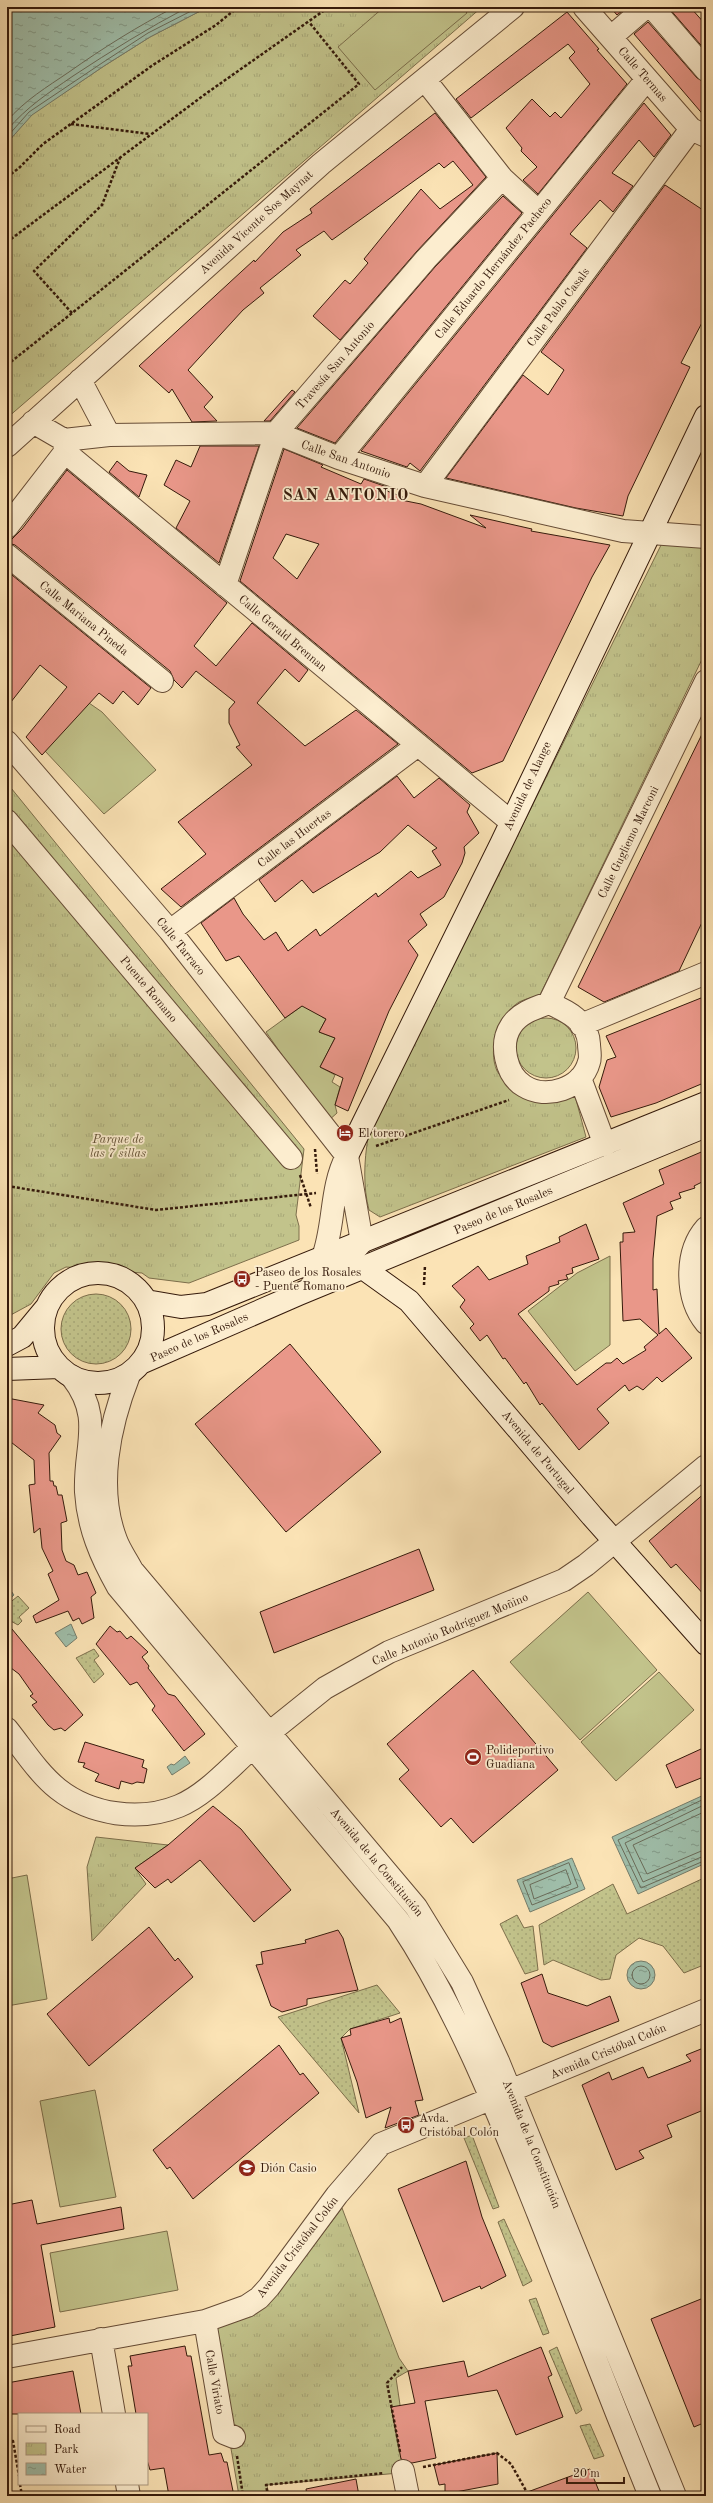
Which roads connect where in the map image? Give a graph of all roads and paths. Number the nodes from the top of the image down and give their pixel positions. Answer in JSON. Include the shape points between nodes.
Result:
{"nodes":[{"id":1,"x":238,"y":7,"type":"edge"},
{"id":2,"x":330,"y":7,"type":"edge"},
{"id":3,"x":513,"y":7,"type":"edge"},
{"id":4,"x":584,"y":7,"type":"edge"},
{"id":5,"x":646,"y":7,"type":"edge"},
{"id":6,"x":652,"y":7,"type":"edge"},
{"id":7,"x":309,"y":22,"type":"junction"},
{"id":8,"x":610,"y":37,"type":"junction"},
{"id":9,"x":706,"y":70,"type":"edge"},
{"id":10,"x":647,"y":79,"type":"junction"},
{"id":11,"x":425,"y":80,"type":"junction"},
{"id":12,"x":71,"y":124,"type":"junction"},
{"id":13,"x":699,"y":132,"type":"edge"},
{"id":14,"x":151,"y":134,"type":"junction"},
{"id":15,"x":120,"y":157,"type":"junction"},
{"id":16,"x":7,"y":177,"type":"edge"},
{"id":17,"x":502,"y":178,"type":"junction"},
{"id":18,"x":539,"y":212,"type":"junction"},
{"id":19,"x":7,"y":242,"type":"edge"},
{"id":20,"x":72,"y":313,"type":"junction"},
{"id":21,"x":7,"y":365,"type":"edge"},
{"id":22,"x":80,"y":380,"type":"junction"},
{"id":23,"x":706,"y":416,"type":"edge"},
{"id":24,"x":33,"y":422,"type":"junction"},
{"id":25,"x":276,"y":433,"type":"junction"},
{"id":26,"x":109,"y":435,"type":"junction"},
{"id":27,"x":7,"y":446,"type":"edge"},
{"id":28,"x":64,"y":446,"type":"junction"},
{"id":29,"x":339,"y":458,"type":"junction"},
{"id":30,"x":426,"y":486,"type":"junction"},
{"id":31,"x":7,"y":527,"type":"edge"},
{"id":32,"x":649,"y":531,"type":"junction"},
{"id":33,"x":706,"y":537,"type":"edge"},
{"id":34,"x":7,"y":555,"type":"edge"},
{"id":35,"x":225,"y":585,"type":"junction"},
{"id":36,"x":706,"y":681,"type":"edge"},
{"id":37,"x":162,"y":682,"type":"dead end"},
{"id":38,"x":7,"y":742,"type":"edge"},
{"id":39,"x":418,"y":745,"type":"junction"},
{"id":40,"x":7,"y":821,"type":"edge"},
{"id":41,"x":510,"y":821,"type":"junction"},
{"id":42,"x":170,"y":932,"type":"junction"},
{"id":43,"x":706,"y":973,"type":"edge"},
{"id":44,"x":549,"y":1003,"type":"junction"},
{"id":45,"x":581,"y":1025,"type":"junction"},
{"id":46,"x":580,"y":1078,"type":"junction"},
{"id":47,"x":510,"y":1100,"type":"dead end"},
{"id":48,"x":706,"y":1103,"type":"edge"},
{"id":49,"x":706,"y":1126,"type":"edge"},
{"id":50,"x":605,"y":1145,"type":"junction"},
{"id":51,"x":315,"y":1146,"type":"dead end"},
{"id":52,"x":347,"y":1156,"type":"junction"},
{"id":53,"x":291,"y":1158,"type":"dead end"},
{"id":54,"x":317,"y":1179,"type":"dead end"},
{"id":55,"x":7,"y":1186,"type":"edge"},
{"id":56,"x":317,"y":1186,"type":"dead end"},
{"id":57,"x":317,"y":1193,"type":"dead end"},
{"id":58,"x":312,"y":1215,"type":"dead end"},
{"id":59,"x":706,"y":1228,"type":"edge"},
{"id":60,"x":362,"y":1242,"type":"junction"},
{"id":61,"x":323,"y":1257,"type":"junction"},
{"id":62,"x":427,"y":1261,"type":"dead end"},
{"id":63,"x":363,"y":1268,"type":"junction"},
{"id":64,"x":424,"y":1288,"type":"dead end"},
{"id":65,"x":299,"y":1294,"type":"junction"},
{"id":66,"x":146,"y":1301,"type":"junction"},
{"id":67,"x":47,"y":1307,"type":"junction"},
{"id":68,"x":706,"y":1323,"type":"edge"},
{"id":69,"x":7,"y":1345,"type":"edge"},
{"id":70,"x":136,"y":1368,"type":"junction"},
{"id":71,"x":7,"y":1369,"type":"edge"},
{"id":72,"x":65,"y":1372,"type":"junction"},
{"id":73,"x":706,"y":1466,"type":"edge"},
{"id":74,"x":615,"y":1542,"type":"junction"},
{"id":75,"x":706,"y":1644,"type":"edge"},
{"id":76,"x":7,"y":1729,"type":"edge"},
{"id":77,"x":269,"y":1734,"type":"junction"},
{"id":78,"x":252,"y":1748,"type":"junction"},
{"id":79,"x":706,"y":2010,"type":"edge"},
{"id":80,"x":501,"y":2095,"type":"junction"},
{"id":81,"x":205,"y":2321,"type":"junction"},
{"id":82,"x":101,"y":2339,"type":"junction"},
{"id":83,"x":7,"y":2357,"type":"edge"},
{"id":84,"x":402,"y":2367,"type":"dead end"},
{"id":85,"x":114,"y":2413,"type":"edge"},
{"id":86,"x":234,"y":2437,"type":"joint"},
{"id":87,"x":7,"y":2442,"type":"edge"},
{"id":88,"x":18,"y":2470,"type":"edge"},
{"id":89,"x":403,"y":2471,"type":"joint"},
{"id":90,"x":20,"y":2485,"type":"edge"},
{"id":91,"x":127,"y":2485,"type":"edge"},
{"id":92,"x":266,"y":2485,"type":"dead end"},
{"id":93,"x":22,"y":2496,"type":"edge"},
{"id":94,"x":129,"y":2496,"type":"edge"},
{"id":95,"x":243,"y":2496,"type":"edge"},
{"id":96,"x":268,"y":2496,"type":"edge"},
{"id":97,"x":408,"y":2496,"type":"edge"},
{"id":98,"x":650,"y":2496,"type":"edge"},
{"id":99,"x":675,"y":2496,"type":"edge"}],
"edges":[{"from":1,"to":12,"type":"path","via":[[216,25]]},
{"from":2,"to":7,"type":"path"},
{"from":3,"to":11,"type":"street","name":"Avenida Vicente Sos Maynat"},
{"from":4,"to":8,"type":"street","name":"Calle Termas"},
{"from":5,"to":8,"type":"street"},
{"from":6,"to":9,"type":"street"},
{"from":7,"to":14,"type":"path"},
{"from":7,"to":20,"type":"path","via":[[359,84]]},
{"from":8,"to":10,"type":"street","name":"Calle Termas"},
{"from":10,"to":13,"type":"street","name":"Calle Termas"},
{"from":10,"to":18,"type":"street","name":"Calle Eduardo Hernández Pacheco"},
{"from":11,"to":17,"type":"street"},
{"from":11,"to":22,"type":"street","name":"Avenida Vicente Sos Maynat","via":[[321,164]]},
{"from":12,"to":14,"type":"path"},
{"from":12,"to":16,"type":"path","via":[[43,144]]},
{"from":13,"to":30,"type":"street","name":"Calle Pablo Casals"},
{"from":14,"to":15,"type":"path"},
{"from":15,"to":19,"type":"path"},
{"from":15,"to":20,"type":"path","via":[[102,205],[34,271]]},
{"from":17,"to":18,"type":"street"},
{"from":17,"to":25,"type":"street","name":"Travesía San Antonio","via":[[434,250]]},
{"from":18,"to":29,"type":"street","name":"Calle Eduardo Hernández Pacheco"},
{"from":20,"to":21,"type":"path"},
{"from":22,"to":24,"type":"street","name":"Avenida Vicente Sos Maynat"},
{"from":22,"to":26,"type":"street"},
{"from":23,"to":32,"type":"street","name":"Avenida de Alange"},
{"from":24,"to":27,"type":"street","name":"Avenida Vicente Sos Maynat"},
{"from":24,"to":28,"type":"street","name":"Calle Gerald Brennan"},
{"from":25,"to":26,"type":"street","name":"Calle San Antonio"},
{"from":25,"to":29,"type":"street","name":"Calle San Antonio"},
{"from":25,"to":35,"type":"street","name":"Travesía San Antonio"},
{"from":26,"to":28,"type":"street","name":"Calle San Antonio"},
{"from":28,"to":31,"type":"street"},
{"from":28,"to":35,"type":"street","name":"Calle Gerald Brennan"},
{"from":29,"to":30,"type":"street","name":"Calle San Antonio"},
{"from":30,"to":32,"type":"street","name":"Calle San Antonio","via":[[623,531]]},
{"from":32,"to":33,"type":"street","name":"Calle San Antonio"},
{"from":32,"to":41,"type":"street","name":"Avenida de Alange"},
{"from":34,"to":37,"type":"street","name":"Calle Mariana Pineda"},
{"from":35,"to":39,"type":"street","name":"Calle Gerald Brennan"},
{"from":36,"to":44,"type":"street","name":"Calle Gugliemo Marconi"},
{"from":38,"to":42,"type":"street","name":"Calle Tarraco"},
{"from":39,"to":41,"type":"street","name":"Calle Gerald Brennan"},
{"from":39,"to":42,"type":"street","name":"Calle las Huertas"},
{"from":40,"to":53,"type":"street","name":"Puente Romano"},
{"from":41,"to":52,"type":"street","name":"Avenida de Alange"},
{"from":42,"to":52,"type":"street","name":"Calle Tarraco"},
{"from":43,"to":45,"type":"street"},
{"from":44,"to":45,"type":"street","via":[[574,1014]]},
{"from":44,"to":46,"type":"street","via":[[529,1010],[510,1026],[504,1045],[509,1070],[524,1086],[544,1093],[563,1090]]},
{"from":45,"to":46,"type":"street","via":[[589,1035],[589,1062]]},
{"from":46,"to":50,"type":"street"},
{"from":47,"to":52,"type":"path"},
{"from":48,"to":50,"type":"street","name":"Paseo de los Rosales"},
{"from":49,"to":63,"type":"street","name":"Paseo de los Rosales"},
{"from":50,"to":60,"type":"street","name":"Paseo de los Rosales"},
{"from":51,"to":54,"type":"path"},
{"from":52,"to":60,"type":"street"},
{"from":52,"to":61,"type":"street","name":"Avenida de Alange","via":[[334,1192],[328,1244]]},
{"from":55,"to":58,"type":"path","via":[[156,1210],[308,1194]]},
{"from":56,"to":57,"type":"path"},
{"from":59,"to":68,"type":"street","via":[[698,1243],[690,1276],[691,1293],[696,1308]]},
{"from":60,"to":61,"type":"street","name":"Paseo de los Rosales"},
{"from":60,"to":65,"type":"street","name":"Paseo de los Rosales","via":[[344,1261]]},
{"from":61,"to":66,"type":"street","name":"Paseo de los Rosales","via":[[207,1304],[181,1307]]},
{"from":62,"to":64,"type":"path"},
{"from":63,"to":65,"type":"street","name":"Paseo de los Rosales"},
{"from":63,"to":74,"type":"street","name":"Avenida de Portugal","via":[[409,1301]]},
{"from":65,"to":70,"type":"street","name":"Paseo de los Rosales"},
{"from":66,"to":67,"type":"street","via":[[136,1288],[125,1280],[108,1273],[89,1273],[71,1280],[56,1292]]},
{"from":66,"to":70,"type":"street","via":[[153,1318],[154,1330],[150,1349]]},
{"from":67,"to":69,"type":"street","via":[[22,1337]]},
{"from":67,"to":72,"type":"street","via":[[43,1339]]},
{"from":70,"to":72,"type":"street","via":[[106,1384],[90,1383]]},
{"from":70,"to":77,"type":"street","name":"Avenida de la Constitución","via":[[118,1402],[108,1450],[106,1496],[116,1541],[132,1570]]},
{"from":71,"to":72,"type":"street"},
{"from":72,"to":78,"type":"street","name":"Avenida de la Constitución","via":[[84,1392],[89,1407],[91,1420],[86,1491],[99,1552],[118,1587]]},
{"from":73,"to":74,"type":"street","name":"Calle Antonio Rodríguez Moñino"},
{"from":74,"to":75,"type":"street","name":"Avenida de Portugal"},
{"from":74,"to":77,"type":"street","name":"Calle Antonio Rodríguez Moñino","via":[[564,1580],[389,1652],[325,1688]]},
{"from":76,"to":78,"type":"street","via":[[58,1789],[97,1809],[129,1815],[155,1813],[180,1806],[201,1792]]},
{"from":77,"to":80,"type":"street","name":"Avenida de la Constitución","via":[[416,1906],[462,1982]]},
{"from":78,"to":80,"type":"street","name":"Avenida de la Constitución","via":[[398,1920]]},
{"from":79,"to":80,"type":"street","name":"Avenida Cristóbal Colón"},
{"from":80,"to":81,"type":"street","name":"Avenida Cristóbal Colón","via":[[381,2144],[337,2195],[259,2298],[234,2312]]},
{"from":80,"to":98,"type":"street","name":"Avenida de la Constitución"},
{"from":80,"to":99,"type":"street","name":"Avenida de la Constitución"},
{"from":81,"to":82,"type":"street","name":"Avenida Cristóbal Colón"},
{"from":81,"to":86,"type":"street","name":"Calle Viriato","via":[[224,2433]]},
{"from":82,"to":83,"type":"street","name":"Avenida Cristóbal Colón"},
{"from":82,"to":85,"type":"street"},
{"from":84,"to":89,"type":"path","via":[[387,2383]]},
{"from":86,"to":95,"type":"path"},
{"from":87,"to":88,"type":"path","via":[[13,2441]]},
{"from":89,"to":97,"type":"street"},
{"from":90,"to":93,"type":"path"},
{"from":91,"to":94,"type":"street"},
{"from":92,"to":96,"type":"path"}]}
